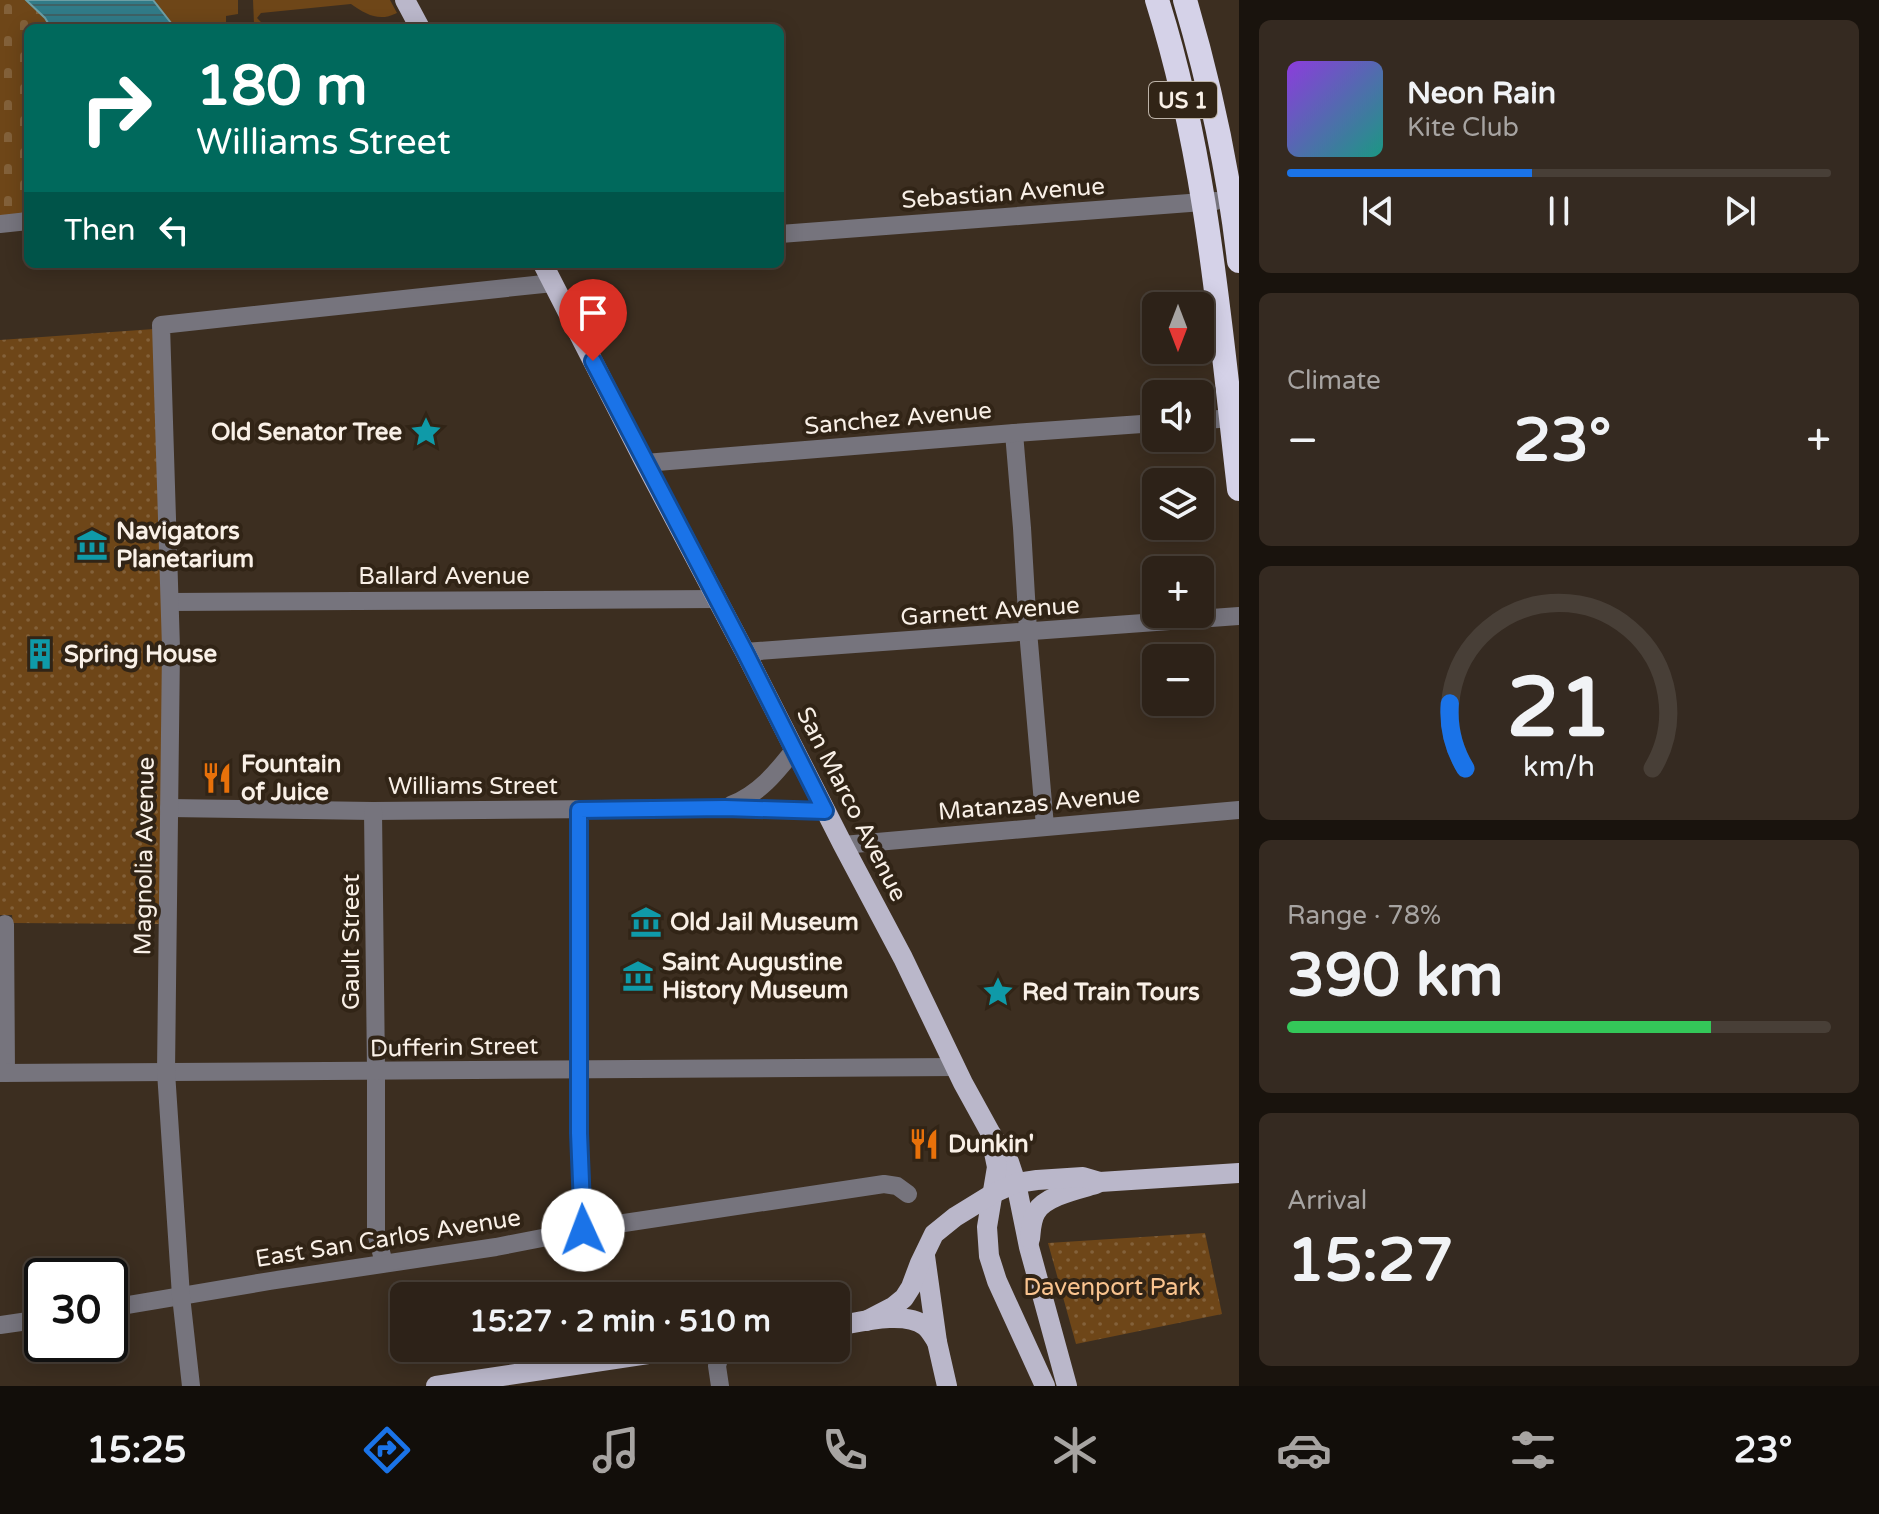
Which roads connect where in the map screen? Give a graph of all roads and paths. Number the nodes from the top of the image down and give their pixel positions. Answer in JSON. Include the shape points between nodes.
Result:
{"nodes":[{"id":1,"x":405,"y":0,"type":"edge"},
{"id":2,"x":1157,"y":0,"type":"edge"},
{"id":3,"x":1185,"y":0,"type":"edge"},
{"id":4,"x":418,"y":24,"type":"edge"},
{"id":5,"x":1231,"y":200,"type":"junction"},
{"id":6,"x":1203,"y":202,"type":"junction"},
{"id":7,"x":24,"y":221,"type":"edge"},
{"id":8,"x":0,"y":224,"type":"edge"},
{"id":9,"x":784,"y":234,"type":"edge"},
{"id":10,"x":1239,"y":261,"type":"edge"},
{"id":11,"x":545,"y":268,"type":"edge"},
{"id":12,"x":553,"y":283,"type":"junction"},
{"id":13,"x":1235,"y":418,"type":"edge"},
{"id":14,"x":1214,"y":419,"type":"edge"},
{"id":15,"x":1142,"y":424,"type":"edge"},
{"id":16,"x":1014,"y":433,"type":"junction"},
{"id":17,"x":645,"y":463,"type":"junction"},
{"id":18,"x":1239,"y":489,"type":"edge"},
{"id":19,"x":717,"y":599,"type":"junction"},
{"id":20,"x":170,"y":602,"type":"junction"},
{"id":21,"x":1239,"y":616,"type":"edge"},
{"id":22,"x":1028,"y":631,"type":"junction"},
{"id":23,"x":745,"y":652,"type":"junction"},
{"id":24,"x":794,"y":750,"type":"junction"},
{"id":25,"x":169,"y":808,"type":"junction"},
{"id":26,"x":725,"y":808,"type":"junction"},
{"id":27,"x":579,"y":810,"type":"junction"},
{"id":28,"x":1239,"y":810,"type":"edge"},
{"id":29,"x":373,"y":811,"type":"junction"},
{"id":30,"x":825,"y":811,"type":"junction"},
{"id":31,"x":1045,"y":826,"type":"junction"},
{"id":32,"x":843,"y":845,"type":"junction"},
{"id":33,"x":5,"y":924,"type":"dead end"},
{"id":34,"x":956,"y":1067,"type":"junction"},
{"id":35,"x":580,"y":1069,"type":"junction"},
{"id":36,"x":376,"y":1071,"type":"junction"},
{"id":37,"x":166,"y":1072,"type":"junction"},
{"id":38,"x":3,"y":1073,"type":"edge"},
{"id":39,"x":990,"y":1132,"type":"junction"},
{"id":40,"x":1239,"y":1173,"type":"edge"},
{"id":41,"x":1100,"y":1182,"type":"junction"},
{"id":42,"x":1016,"y":1183,"type":"junction"},
{"id":43,"x":908,"y":1194,"type":"dead end"},
{"id":44,"x":986,"y":1203,"type":"junction"},
{"id":45,"x":583,"y":1230,"type":"junction"},
{"id":46,"x":1029,"y":1247,"type":"junction"},
{"id":47,"x":925,"y":1252,"type":"junction"},
{"id":48,"x":384,"y":1263,"type":"junction"},
{"id":49,"x":181,"y":1296,"type":"junction"},
{"id":50,"x":128,"y":1305,"type":"edge"},
{"id":51,"x":866,"y":1321,"type":"junction"},
{"id":52,"x":24,"y":1322,"type":"edge"},
{"id":53,"x":850,"y":1324,"type":"edge"},
{"id":54,"x":0,"y":1325,"type":"edge"},
{"id":55,"x":937,"y":1342,"type":"junction"},
{"id":56,"x":595,"y":1362,"type":"edge"},
{"id":57,"x":720,"y":1362,"type":"edge"},
{"id":58,"x":1063,"y":1380,"type":"edge"},
{"id":59,"x":191,"y":1386,"type":"edge"},
{"id":60,"x":436,"y":1386,"type":"edge"},
{"id":61,"x":720,"y":1386,"type":"edge"},
{"id":62,"x":947,"y":1386,"type":"edge"},
{"id":63,"x":1045,"y":1386,"type":"edge"}],
"edges":[{"from":1,"to":4,"type":"main road"},
{"from":2,"to":6,"type":"highway","number":"US 1"},
{"from":3,"to":5,"type":"highway","number":"US 1"},
{"from":5,"to":6,"type":"street","name":"Sebastian Avenue"},
{"from":5,"to":10,"type":"highway","number":"US 1"},
{"from":6,"to":9,"type":"street","name":"Sebastian Avenue"},
{"from":6,"to":13,"type":"highway","number":"US 1"},
{"from":7,"to":8,"type":"street"},
{"from":11,"to":12,"type":"main road","name":"San Marco Avenue"},
{"from":12,"to":17,"type":"main road","name":"San Marco Avenue"},
{"from":12,"to":20,"type":"street","name":"Magnolia Avenue","via":[[161,325]]},
{"from":13,"to":14,"type":"street"},
{"from":13,"to":18,"type":"highway","number":"US 1"},
{"from":15,"to":16,"type":"street","name":"Sanchez Avenue"},
{"from":16,"to":17,"type":"street","name":"Sanchez Avenue"},
{"from":16,"to":22,"type":"street"},
{"from":17,"to":19,"type":"main road","name":"San Marco Avenue"},
{"from":19,"to":20,"type":"street","name":"Ballard Avenue"},
{"from":19,"to":23,"type":"main road","name":"San Marco Avenue"},
{"from":20,"to":25,"type":"street","name":"Magnolia Avenue"},
{"from":21,"to":22,"type":"street","name":"Garnett Avenue"},
{"from":22,"to":23,"type":"street","name":"Garnett Avenue"},
{"from":22,"to":31,"type":"street"},
{"from":23,"to":24,"type":"main road","name":"San Marco Avenue"},
{"from":24,"to":26,"type":"street","via":[[757,792]]},
{"from":24,"to":30,"type":"main road","name":"San Marco Avenue"},
{"from":25,"to":29,"type":"street","name":"Williams Street"},
{"from":25,"to":37,"type":"street","name":"Magnolia Avenue"},
{"from":26,"to":27,"type":"street","name":"Williams Street"},
{"from":26,"to":30,"type":"street","name":"Williams Street"},
{"from":27,"to":29,"type":"street","name":"Williams Street"},
{"from":27,"to":35,"type":"street"},
{"from":28,"to":31,"type":"street","name":"Matanzas Avenue"},
{"from":29,"to":36,"type":"street","name":"Gault Street"},
{"from":30,"to":32,"type":"main road","name":"San Marco Avenue"},
{"from":31,"to":32,"type":"street","name":"Matanzas Avenue"},
{"from":32,"to":34,"type":"main road","name":"San Marco Avenue"},
{"from":33,"to":38,"type":"street"},
{"from":34,"to":35,"type":"street","name":"Dufferin Street"},
{"from":34,"to":39,"type":"main road","name":"San Marco Avenue"},
{"from":35,"to":36,"type":"street","name":"Dufferin Street"},
{"from":35,"to":45,"type":"street"},
{"from":36,"to":37,"type":"street","name":"Dufferin Street"},
{"from":36,"to":48,"type":"street","name":"Gault Street","via":[[376,1233]]},
{"from":37,"to":38,"type":"street","name":"Dufferin Street"},
{"from":37,"to":49,"type":"street","name":"Magnolia Avenue"},
{"from":39,"to":42,"type":"main road","name":"San Marco Avenue"},
{"from":39,"to":44,"type":"main road","via":[[997,1167]]},
{"from":40,"to":41,"type":"main road"},
{"from":41,"to":42,"type":"main road","via":[[1083,1177]]},
{"from":41,"to":46,"type":"main road","via":[[1039,1207]]},
{"from":42,"to":44,"type":"main road"},
{"from":42,"to":46,"type":"main road","name":"San Marco Avenue"},
{"from":43,"to":45,"type":"street","name":"East San Carlos Avenue","via":[[884,1184]]},
{"from":44,"to":46,"type":"main road"},
{"from":44,"to":47,"type":"main road","via":[[955,1217],[934,1234]]},
{"from":44,"to":63,"type":"main road","via":[[992,1268]]},
{"from":45,"to":48,"type":"street","name":"East San Carlos Avenue"},
{"from":46,"to":58,"type":"main road","name":"San Marco Avenue"},
{"from":47,"to":51,"type":"main road","via":[[904,1298]]},
{"from":47,"to":55,"type":"main road"},
{"from":48,"to":49,"type":"street","name":"East San Carlos Avenue"},
{"from":49,"to":50,"type":"street","name":"East San Carlos Avenue"},
{"from":49,"to":59,"type":"street","name":"Magnolia Avenue"},
{"from":51,"to":53,"type":"main road"},
{"from":51,"to":55,"type":"main road","via":[[913,1320]]},
{"from":52,"to":54,"type":"street"},
{"from":55,"to":62,"type":"main road"},
{"from":56,"to":60,"type":"main road"},
{"from":57,"to":61,"type":"street"}]}
